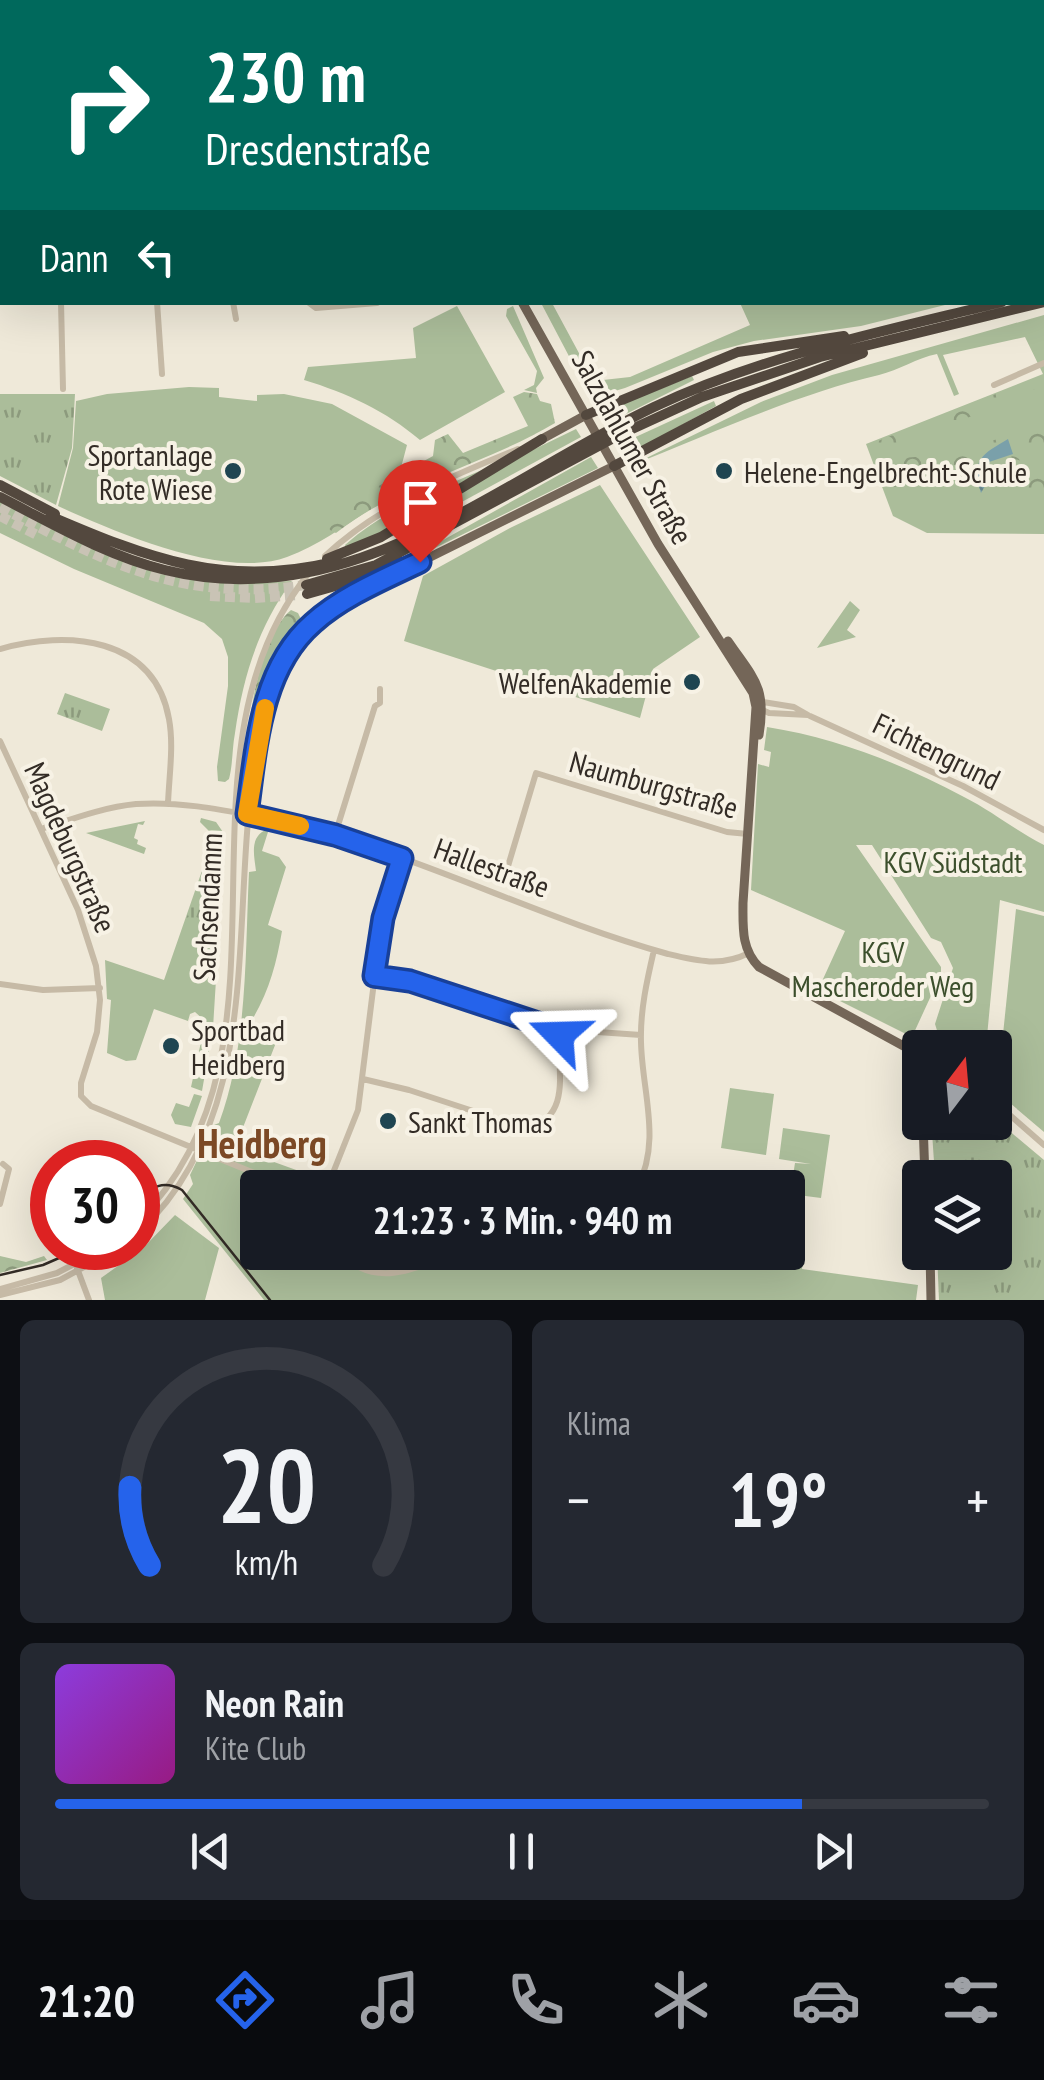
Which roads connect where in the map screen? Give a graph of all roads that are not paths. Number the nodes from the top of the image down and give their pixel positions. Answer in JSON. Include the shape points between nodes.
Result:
{"nodes":[{"id":1,"x":61,"y":305,"type":"edge"},
{"id":2,"x":157,"y":305,"type":"edge"},
{"id":3,"x":234,"y":305,"type":"edge"},
{"id":4,"x":312,"y":305,"type":"edge"},
{"id":5,"x":352,"y":305,"type":"edge"},
{"id":6,"x":524,"y":305,"type":"edge"},
{"id":7,"x":990,"y":305,"type":"edge"},
{"id":8,"x":1032,"y":305,"type":"edge"},
{"id":9,"x":236,"y":319,"type":"dead end"},
{"id":10,"x":880,"y":332,"type":"junction"},
{"id":11,"x":901,"y":337,"type":"junction"},
{"id":12,"x":1044,"y":363,"type":"edge"},
{"id":13,"x":162,"y":374,"type":"dead end"},
{"id":14,"x":994,"y":385,"type":"dead end"},
{"id":15,"x":64,"y":388,"type":"dead end"},
{"id":16,"x":587,"y":418,"type":"junction"},
{"id":17,"x":542,"y":439,"type":"junction"},
{"id":18,"x":612,"y":464,"type":"junction"},
{"id":19,"x":0,"y":485,"type":"edge"},
{"id":20,"x":0,"y":496,"type":"edge"},
{"id":21,"x":438,"y":529,"type":"junction"},
{"id":22,"x":86,"y":532,"type":"junction"},
{"id":23,"x":297,"y":567,"type":"junction"},
{"id":24,"x":400,"y":572,"type":"junction"},
{"id":25,"x":307,"y":629,"type":"junction"},
{"id":26,"x":0,"y":648,"type":"edge"},
{"id":27,"x":380,"y":690,"type":"dead end"},
{"id":28,"x":761,"y":707,"type":"junction"},
{"id":29,"x":810,"y":716,"type":"dead end"},
{"id":30,"x":0,"y":742,"type":"edge"},
{"id":31,"x":9,"y":760,"type":"junction"},
{"id":32,"x":0,"y":764,"type":"edge"},
{"id":33,"x":168,"y":804,"type":"junction"},
{"id":34,"x":237,"y":812,"type":"junction"},
{"id":35,"x":247,"y":814,"type":"junction"},
{"id":36,"x":41,"y":830,"type":"junction"},
{"id":37,"x":1044,"y":830,"type":"edge"},
{"id":38,"x":748,"y":834,"type":"junction"},
{"id":39,"x":335,"y":835,"type":"junction"},
{"id":40,"x":402,"y":858,"type":"junction"},
{"id":41,"x":505,"y":876,"type":"dead end"},
{"id":42,"x":654,"y":950,"type":"junction"},
{"id":43,"x":748,"y":954,"type":"junction"},
{"id":44,"x":374,"y":976,"type":"junction"},
{"id":45,"x":0,"y":984,"type":"edge"},
{"id":46,"x":100,"y":988,"type":"junction"},
{"id":47,"x":559,"y":1030,"type":"junction"},
{"id":48,"x":640,"y":1035,"type":"junction"},
{"id":49,"x":902,"y":1046,"type":"edge"},
{"id":50,"x":363,"y":1080,"type":"junction"},
{"id":51,"x":1012,"y":1117,"type":"edge"},
{"id":52,"x":1044,"y":1146,"type":"edge"},
{"id":53,"x":196,"y":1148,"type":"junction"},
{"id":54,"x":4,"y":1164,"type":"dead end"},
{"id":55,"x":248,"y":1170,"type":"edge"},
{"id":56,"x":334,"y":1170,"type":"edge"},
{"id":57,"x":645,"y":1170,"type":"edge"},
{"id":58,"x":160,"y":1197,"type":"edge"},
{"id":59,"x":0,"y":1204,"type":"edge"},
{"id":60,"x":160,"y":1209,"type":"edge"},
{"id":61,"x":73,"y":1270,"type":"edge"},
{"id":62,"x":79,"y":1270,"type":"edge"},
{"id":63,"x":364,"y":1270,"type":"edge"},
{"id":64,"x":412,"y":1270,"type":"edge"},
{"id":65,"x":930,"y":1270,"type":"edge"},
{"id":66,"x":0,"y":1292,"type":"edge"},
{"id":67,"x":88,"y":1300,"type":"edge"},
{"id":68,"x":931,"y":1300,"type":"edge"}],
"edges":[{"from":1,"to":15,"type":"street"},
{"from":2,"to":13,"type":"street"},
{"from":3,"to":9,"type":"street"},
{"from":4,"to":5,"type":"street"},
{"from":6,"to":16,"type":"main road","name":"Salzdahlumer Straße"},
{"from":7,"to":10,"type":"highway"},
{"from":8,"to":11,"type":"highway"},
{"from":10,"to":16,"type":"highway","via":[[738,352]]},
{"from":10,"to":21,"type":"highway","via":[[680,396]]},
{"from":11,"to":18,"type":"highway","via":[[741,399]]},
{"from":11,"to":21,"type":"highway","via":[[702,397]]},
{"from":12,"to":14,"type":"street"},
{"from":16,"to":17,"type":"main road","name":"Sachsendamm"},
{"from":16,"to":18,"type":"main road","name":"Salzdahlumer Straße"},
{"from":17,"to":23,"type":"highway","via":[[381,537]]},
{"from":17,"to":34,"type":"street","name":"Sachsendamm","via":[[418,494],[356,530],[312,570],[263,649],[250,694]]},
{"from":18,"to":24,"type":"main road","name":"Sachsendamm"},
{"from":18,"to":28,"type":"main road","name":"Salzdahlumer Straße"},
{"from":19,"to":22,"type":"highway"},
{"from":20,"to":21,"type":"highway","via":[[127,558],[228,580],[340,567]]},
{"from":20,"to":22,"type":"highway"},
{"from":21,"to":23,"type":"highway"},
{"from":21,"to":24,"type":"highway","via":[[427,546],[384,569],[303,591],[350,587]]},
{"from":22,"to":23,"type":"highway","via":[[185,566]]},
{"from":24,"to":25,"type":"street","name":"Sachsendamm"},
{"from":25,"to":34,"type":"street","name":"Sachsendamm","via":[[295,635],[268,679]]},
{"from":25,"to":35,"type":"street","name":"Sachsendamm","via":[[269,693]]},
{"from":26,"to":33,"type":"street","via":[[86,642],[144,667],[170,722]]},
{"from":27,"to":39,"type":"street"},
{"from":28,"to":28,"type":"street","via":[[808,715],[794,707]]},
{"from":28,"to":38,"type":"main road"},
{"from":29,"to":37,"type":"street","name":"Fichtengrund"},
{"from":30,"to":31,"type":"street","name":"Magdeburgstraße"},
{"from":31,"to":32,"type":"street"},
{"from":31,"to":36,"type":"street","name":"Magdeburgstraße"},
{"from":33,"to":34,"type":"street","name":"Hallestraße"},
{"from":33,"to":36,"type":"street","name":"Hallestraße","via":[[112,808]]},
{"from":34,"to":35,"type":"street","name":"Hallestraße"},
{"from":34,"to":53,"type":"street","name":"Sachsendamm","via":[[222,1046]]},
{"from":35,"to":39,"type":"street","name":"Hallestraße"},
{"from":35,"to":53,"type":"street","name":"Sachsendamm","via":[[230,1046],[216,1112]]},
{"from":36,"to":46,"type":"street","name":"Magdeburgstraße","via":[[82,921]]},
{"from":38,"to":41,"type":"street","name":"Naumburgstraße","via":[[536,773]]},
{"from":38,"to":43,"type":"main road"},
{"from":39,"to":40,"type":"street","name":"Hallestraße"},
{"from":40,"to":42,"type":"street","name":"Hallestraße"},
{"from":40,"to":44,"type":"street"},
{"from":42,"to":43,"type":"street","name":"Hallestraße","via":[[706,962]]},
{"from":42,"to":48,"type":"street"},
{"from":43,"to":49,"type":"main road","via":[[759,967]]},
{"from":44,"to":47,"type":"street","via":[[410,981]]},
{"from":44,"to":50,"type":"street"},
{"from":45,"to":46,"type":"street"},
{"from":46,"to":53,"type":"street","name":"Magdeburgstraße","via":[[98,1032],[81,1096]]},
{"from":47,"to":48,"type":"street"},
{"from":47,"to":50,"type":"street","via":[[558,1104],[528,1128]]},
{"from":48,"to":57,"type":"street","via":[[651,1141]]},
{"from":50,"to":56,"type":"street"},
{"from":51,"to":52,"type":"street"},
{"from":53,"to":55,"type":"street"},
{"from":53,"to":58,"type":"street","name":"Sachsendamm"},
{"from":53,"to":60,"type":"street","name":"Sachsendamm"},
{"from":54,"to":59,"type":"street","via":[[9,1169]]},
{"from":61,"to":66,"type":"street","via":[[29,1289]]},
{"from":62,"to":67,"type":"street"},
{"from":63,"to":64,"type":"street"},
{"from":65,"to":68,"type":"main road"}]}
